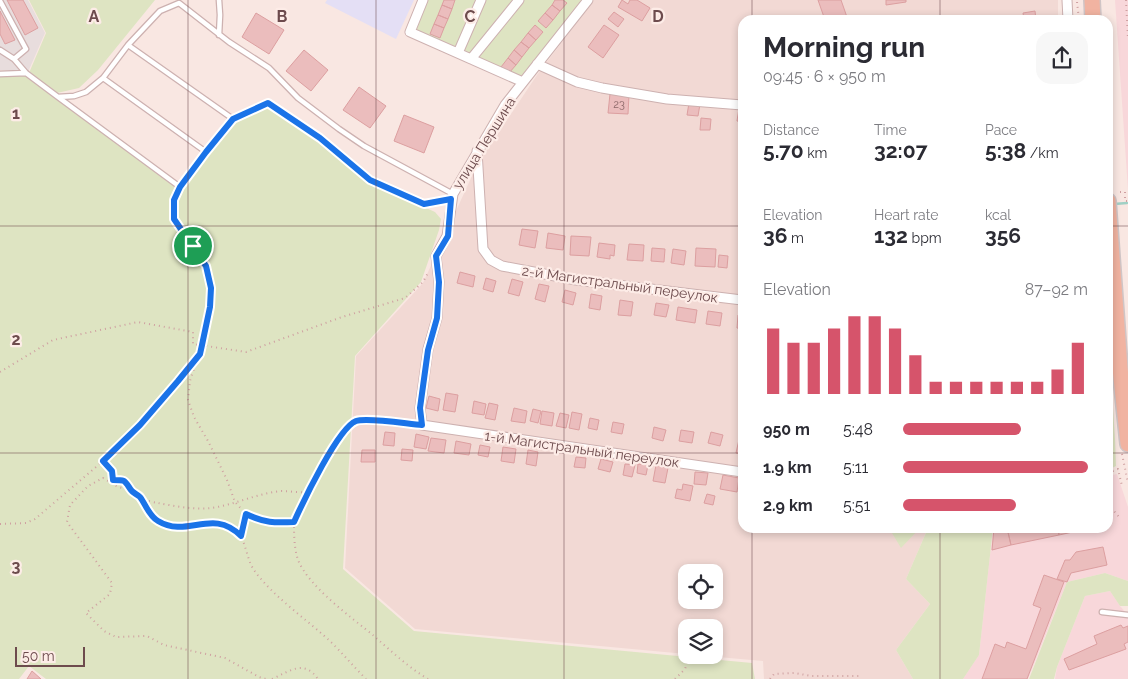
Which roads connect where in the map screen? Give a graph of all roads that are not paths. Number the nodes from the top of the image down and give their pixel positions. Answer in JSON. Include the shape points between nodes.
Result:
{"nodes":[{"id":1,"x":219,"y":0,"type":"edge"},
{"id":2,"x":423,"y":0,"type":"edge"},
{"id":3,"x":481,"y":0,"type":"edge"},
{"id":4,"x":519,"y":0,"type":"edge"},
{"id":5,"x":588,"y":0,"type":"edge"},
{"id":6,"x":1066,"y":0,"type":"edge"},
{"id":7,"x":1092,"y":0,"type":"edge"},
{"id":8,"x":0,"y":1,"type":"edge"},
{"id":9,"x":178,"y":1,"type":"edge"},
{"id":10,"x":1068,"y":15,"type":"edge"},
{"id":11,"x":1093,"y":15,"type":"edge"},
{"id":12,"x":219,"y":34,"type":"junction"},
{"id":13,"x":128,"y":45,"type":"junction"},
{"id":14,"x":0,"y":50,"type":"edge"},
{"id":15,"x":458,"y":53,"type":"junction"},
{"id":16,"x":14,"y":59,"type":"junction"},
{"id":17,"x":471,"y":59,"type":"junction"},
{"id":18,"x":538,"y":64,"type":"junction"},
{"id":19,"x":26,"y":73,"type":"junction"},
{"id":20,"x":0,"y":74,"type":"edge"},
{"id":21,"x":102,"y":78,"type":"junction"},
{"id":22,"x":523,"y":82,"type":"junction"},
{"id":23,"x":58,"y":97,"type":"junction"},
{"id":24,"x":738,"y":105,"type":"edge"},
{"id":25,"x":233,"y":119,"type":"junction"},
{"id":26,"x":477,"y":151,"type":"junction"},
{"id":27,"x":206,"y":152,"type":"junction"},
{"id":28,"x":452,"y":197,"type":"junction"},
{"id":29,"x":1113,"y":262,"type":"edge"},
{"id":30,"x":738,"y":300,"type":"edge"},
{"id":31,"x":1124,"y":368,"type":"edge"},
{"id":32,"x":1126,"y":404,"type":"edge"},
{"id":33,"x":422,"y":425,"type":"joint"},
{"id":34,"x":1128,"y":444,"type":"edge"},
{"id":35,"x":738,"y":471,"type":"edge"},
{"id":36,"x":1102,"y":612,"type":"dead end"},
{"id":37,"x":1128,"y":616,"type":"edge"}],
"edges":[{"from":1,"to":12,"type":"lane"},
{"from":2,"to":15,"type":"street","via":[[410,32]]},
{"from":3,"to":15,"type":"street"},
{"from":4,"to":17,"type":"street"},
{"from":5,"to":18,"type":"street","name":"улица Першина"},
{"from":6,"to":10,"type":"street"},
{"from":7,"to":11,"type":"main road"},
{"from":8,"to":16,"type":"lane","via":[[26,49]]},
{"from":9,"to":12,"type":"lane"},
{"from":9,"to":13,"type":"lane","via":[[160,11]]},
{"from":12,"to":28,"type":"lane","via":[[269,68],[298,98],[339,129]]},
{"from":13,"to":21,"type":"lane"},
{"from":13,"to":25,"type":"lane"},
{"from":14,"to":16,"type":"lane"},
{"from":15,"to":17,"type":"street"},
{"from":16,"to":19,"type":"lane"},
{"from":17,"to":22,"type":"street"},
{"from":18,"to":22,"type":"street","name":"улица Першина"},
{"from":18,"to":24,"type":"street","via":[[577,82],[602,88],[667,99]]},
{"from":19,"to":20,"type":"lane"},
{"from":19,"to":23,"type":"lane"},
{"from":21,"to":23,"type":"lane","via":[[86,92]]},
{"from":21,"to":27,"type":"lane"},
{"from":22,"to":26,"type":"street","name":"улица Першина"},
{"from":23,"to":27,"type":"lane","via":[[180,187]]},
{"from":25,"to":27,"type":"lane"},
{"from":25,"to":28,"type":"lane","via":[[268,103],[320,138],[370,180],[424,204]]},
{"from":26,"to":28,"type":"street","name":"улица Першина"},
{"from":26,"to":30,"type":"street","name":"2-й Магистральный переулок","via":[[483,249],[491,260],[502,266],[576,280]]},
{"from":28,"to":33,"type":"street","name":"улица Першина","via":[[448,236],[436,256],[439,282],[437,318],[428,350],[420,408]]},
{"from":29,"to":31,"type":"main road"},
{"from":31,"to":32,"type":"main road"},
{"from":32,"to":34,"type":"main road"},
{"from":33,"to":35,"type":"street","name":"1-й Магистральный переулок"},
{"from":36,"to":37,"type":"lane"}]}
